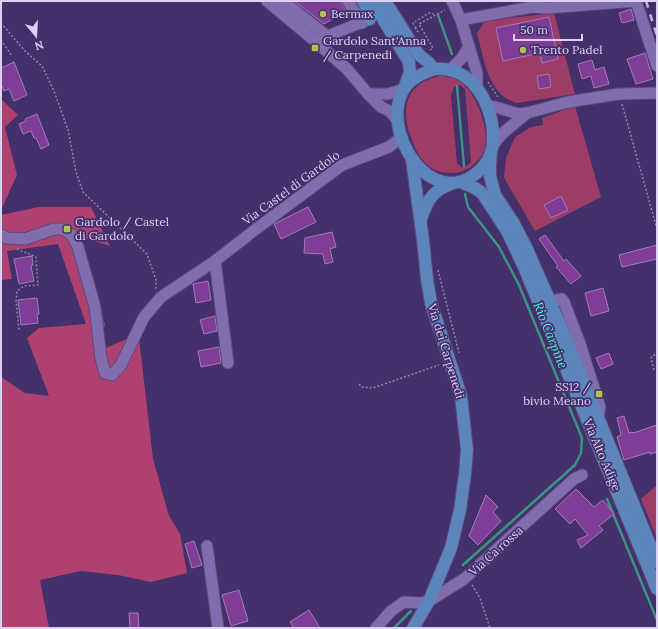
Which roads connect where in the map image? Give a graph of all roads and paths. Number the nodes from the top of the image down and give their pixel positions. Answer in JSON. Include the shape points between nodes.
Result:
{"nodes":[{"id":1,"x":267,"y":1,"type":"edge"},
{"id":2,"x":283,"y":1,"type":"edge"},
{"id":3,"x":348,"y":1,"type":"edge"},
{"id":4,"x":363,"y":1,"type":"edge"},
{"id":5,"x":372,"y":1,"type":"edge"},
{"id":6,"x":385,"y":1,"type":"edge"},
{"id":7,"x":636,"y":1,"type":"edge"},
{"id":8,"x":450,"y":5,"type":"edge"},
{"id":9,"x":435,"y":14,"type":"junction"},
{"id":10,"x":461,"y":20,"type":"junction"},
{"id":11,"x":366,"y":21,"type":"junction"},
{"id":12,"x":1,"y":23,"type":"edge"},
{"id":13,"x":416,"y":28,"type":"junction"},
{"id":14,"x":410,"y":32,"type":"dead end"},
{"id":15,"x":327,"y":36,"type":"junction"},
{"id":16,"x":422,"y":39,"type":"dead end"},
{"id":17,"x":1,"y":40,"type":"edge"},
{"id":18,"x":315,"y":41,"type":"junction"},
{"id":19,"x":469,"y":46,"type":"junction"},
{"id":20,"x":429,"y":50,"type":"dead end"},
{"id":21,"x":12,"y":56,"type":"dead end"},
{"id":22,"x":657,"y":66,"type":"edge"},
{"id":23,"x":434,"y":70,"type":"junction"},
{"id":24,"x":450,"y":70,"type":"junction"},
{"id":25,"x":486,"y":77,"type":"dead end"},
{"id":26,"x":477,"y":88,"type":"junction"},
{"id":27,"x":404,"y":90,"type":"junction"},
{"id":28,"x":657,"y":93,"type":"edge"},
{"id":29,"x":368,"y":94,"type":"junction"},
{"id":30,"x":619,"y":94,"type":"junction"},
{"id":31,"x":501,"y":100,"type":"dead end"},
{"id":32,"x":486,"y":105,"type":"junction"},
{"id":33,"x":527,"y":114,"type":"junction"},
{"id":34,"x":397,"y":120,"type":"junction"},
{"id":35,"x":402,"y":137,"type":"junction"},
{"id":36,"x":389,"y":147,"type":"junction"},
{"id":37,"x":492,"y":149,"type":"junction"},
{"id":38,"x":410,"y":156,"type":"junction"},
{"id":39,"x":458,"y":182,"type":"junction"},
{"id":40,"x":420,"y":224,"type":"junction"},
{"id":41,"x":657,"y":229,"type":"edge"},
{"id":42,"x":4,"y":236,"type":"edge"},
{"id":43,"x":215,"y":261,"type":"junction"},
{"id":44,"x":156,"y":303,"type":"junction"},
{"id":45,"x":19,"y":331,"type":"dead end"},
{"id":46,"x":657,"y":354,"type":"edge"},
{"id":47,"x":449,"y":361,"type":"junction"},
{"id":48,"x":228,"y":363,"type":"dead end"},
{"id":49,"x":654,"y":370,"type":"dead end"},
{"id":50,"x":359,"y":384,"type":"dead end"},
{"id":51,"x":582,"y":475,"type":"dead end"},
{"id":52,"x":207,"y":546,"type":"dead end"},
{"id":53,"x":657,"y":562,"type":"edge"},
{"id":54,"x":470,"y":582,"type":"dead end"},
{"id":55,"x":657,"y":589,"type":"edge"},
{"id":56,"x":429,"y":601,"type":"junction"},
{"id":57,"x":218,"y":628,"type":"edge"},
{"id":58,"x":376,"y":628,"type":"edge"},
{"id":59,"x":413,"y":628,"type":"edge"},
{"id":60,"x":490,"y":628,"type":"edge"}],
"edges":[{"from":1,"to":18,"type":"street"},
{"from":2,"to":15,"type":"street"},
{"from":3,"to":11,"type":"street"},
{"from":4,"to":11,"type":"main road","via":[[370,14]]},
{"from":5,"to":27,"type":"main road","via":[[409,62],[410,72]]},
{"from":6,"to":23,"type":"main road","via":[[418,55]]},
{"from":7,"to":10,"type":"street","via":[[532,7]]},
{"from":7,"to":22,"type":"street"},
{"from":8,"to":9,"type":"path"},
{"from":8,"to":10,"type":"street"},
{"from":9,"to":13,"type":"path","via":[[430,13],[413,23]]},
{"from":9,"to":20,"type":"path","via":[[419,24],[433,48]]},
{"from":10,"to":19,"type":"street"},
{"from":11,"to":15,"type":"street"},
{"from":12,"to":44,"type":"path","via":[[42,66],[68,130],[76,172],[83,192],[146,254],[156,280]]},
{"from":13,"to":14,"type":"path"},
{"from":13,"to":16,"type":"path"},
{"from":15,"to":18,"type":"street"},
{"from":17,"to":21,"type":"path"},
{"from":18,"to":29,"type":"street","via":[[347,70]]},
{"from":19,"to":24,"type":"street"},
{"from":19,"to":26,"type":"street","via":[[478,73]]},
{"from":23,"to":24,"type":"main road"},
{"from":23,"to":27,"type":"main road","via":[[420,74]]},
{"from":24,"to":26,"type":"main road","via":[[470,80]]},
{"from":25,"to":31,"type":"path"},
{"from":26,"to":32,"type":"main road"},
{"from":27,"to":29,"type":"street","via":[[388,94]]},
{"from":27,"to":34,"type":"main road"},
{"from":28,"to":30,"type":"street"},
{"from":29,"to":34,"type":"street","via":[[390,111]]},
{"from":30,"to":33,"type":"street","via":[[564,103]]},
{"from":30,"to":41,"type":"path"},
{"from":32,"to":33,"type":"street"},
{"from":32,"to":37,"type":"main road","via":[[494,129]]},
{"from":33,"to":37,"type":"street","via":[[503,133]]},
{"from":34,"to":35,"type":"main road"},
{"from":35,"to":36,"type":"street","name":"Via Castel di Gardolo"},
{"from":35,"to":38,"type":"main road"},
{"from":36,"to":38,"type":"street"},
{"from":36,"to":43,"type":"street","name":"Via Castel di Gardolo","via":[[342,164]]},
{"from":37,"to":39,"type":"main road","via":[[479,172]]},
{"from":37,"to":53,"type":"main road","name":"Via Alto Adige","via":[[490,176],[495,195],[526,246]]},
{"from":38,"to":39,"type":"main road","via":[[424,173],[445,182]]},
{"from":38,"to":40,"type":"main road","name":"Via dei Carpenedi"},
{"from":39,"to":40,"type":"main road","name":"Via dei Carpenedi","via":[[445,186],[431,196],[425,205]]},
{"from":39,"to":55,"type":"main road","name":"Via Alto Adige","via":[[482,193],[507,231]]},
{"from":40,"to":47,"type":"main road","name":"Via dei Carpenedi","via":[[431,303]]},
{"from":42,"to":44,"type":"street","name":"Via Castel di Gardolo","via":[[25,239],[54,229],[62,229],[72,235],[78,247],[95,307],[105,373],[112,375],[121,365],[144,317]]},
{"from":42,"to":45,"type":"path","via":[[9,244],[36,257],[38,284],[24,286],[17,291]]},
{"from":43,"to":44,"type":"street","name":"Via Castel di Gardolo"},
{"from":43,"to":48,"type":"street"},
{"from":46,"to":49,"type":"path","via":[[651,358]]},
{"from":47,"to":50,"type":"path","via":[[373,388],[362,387]]},
{"from":47,"to":56,"type":"main road","name":"Via dei Carpenedi","via":[[462,403],[467,450],[460,510],[451,548]]},
{"from":51,"to":56,"type":"street","name":"Via Ca rossa","via":[[464,579]]},
{"from":52,"to":57,"type":"street"},
{"from":54,"to":60,"type":"path","via":[[480,598]]},
{"from":56,"to":58,"type":"street","via":[[421,604],[404,602],[391,611]]},
{"from":56,"to":59,"type":"main road","name":"Via Ca rossa"}]}
